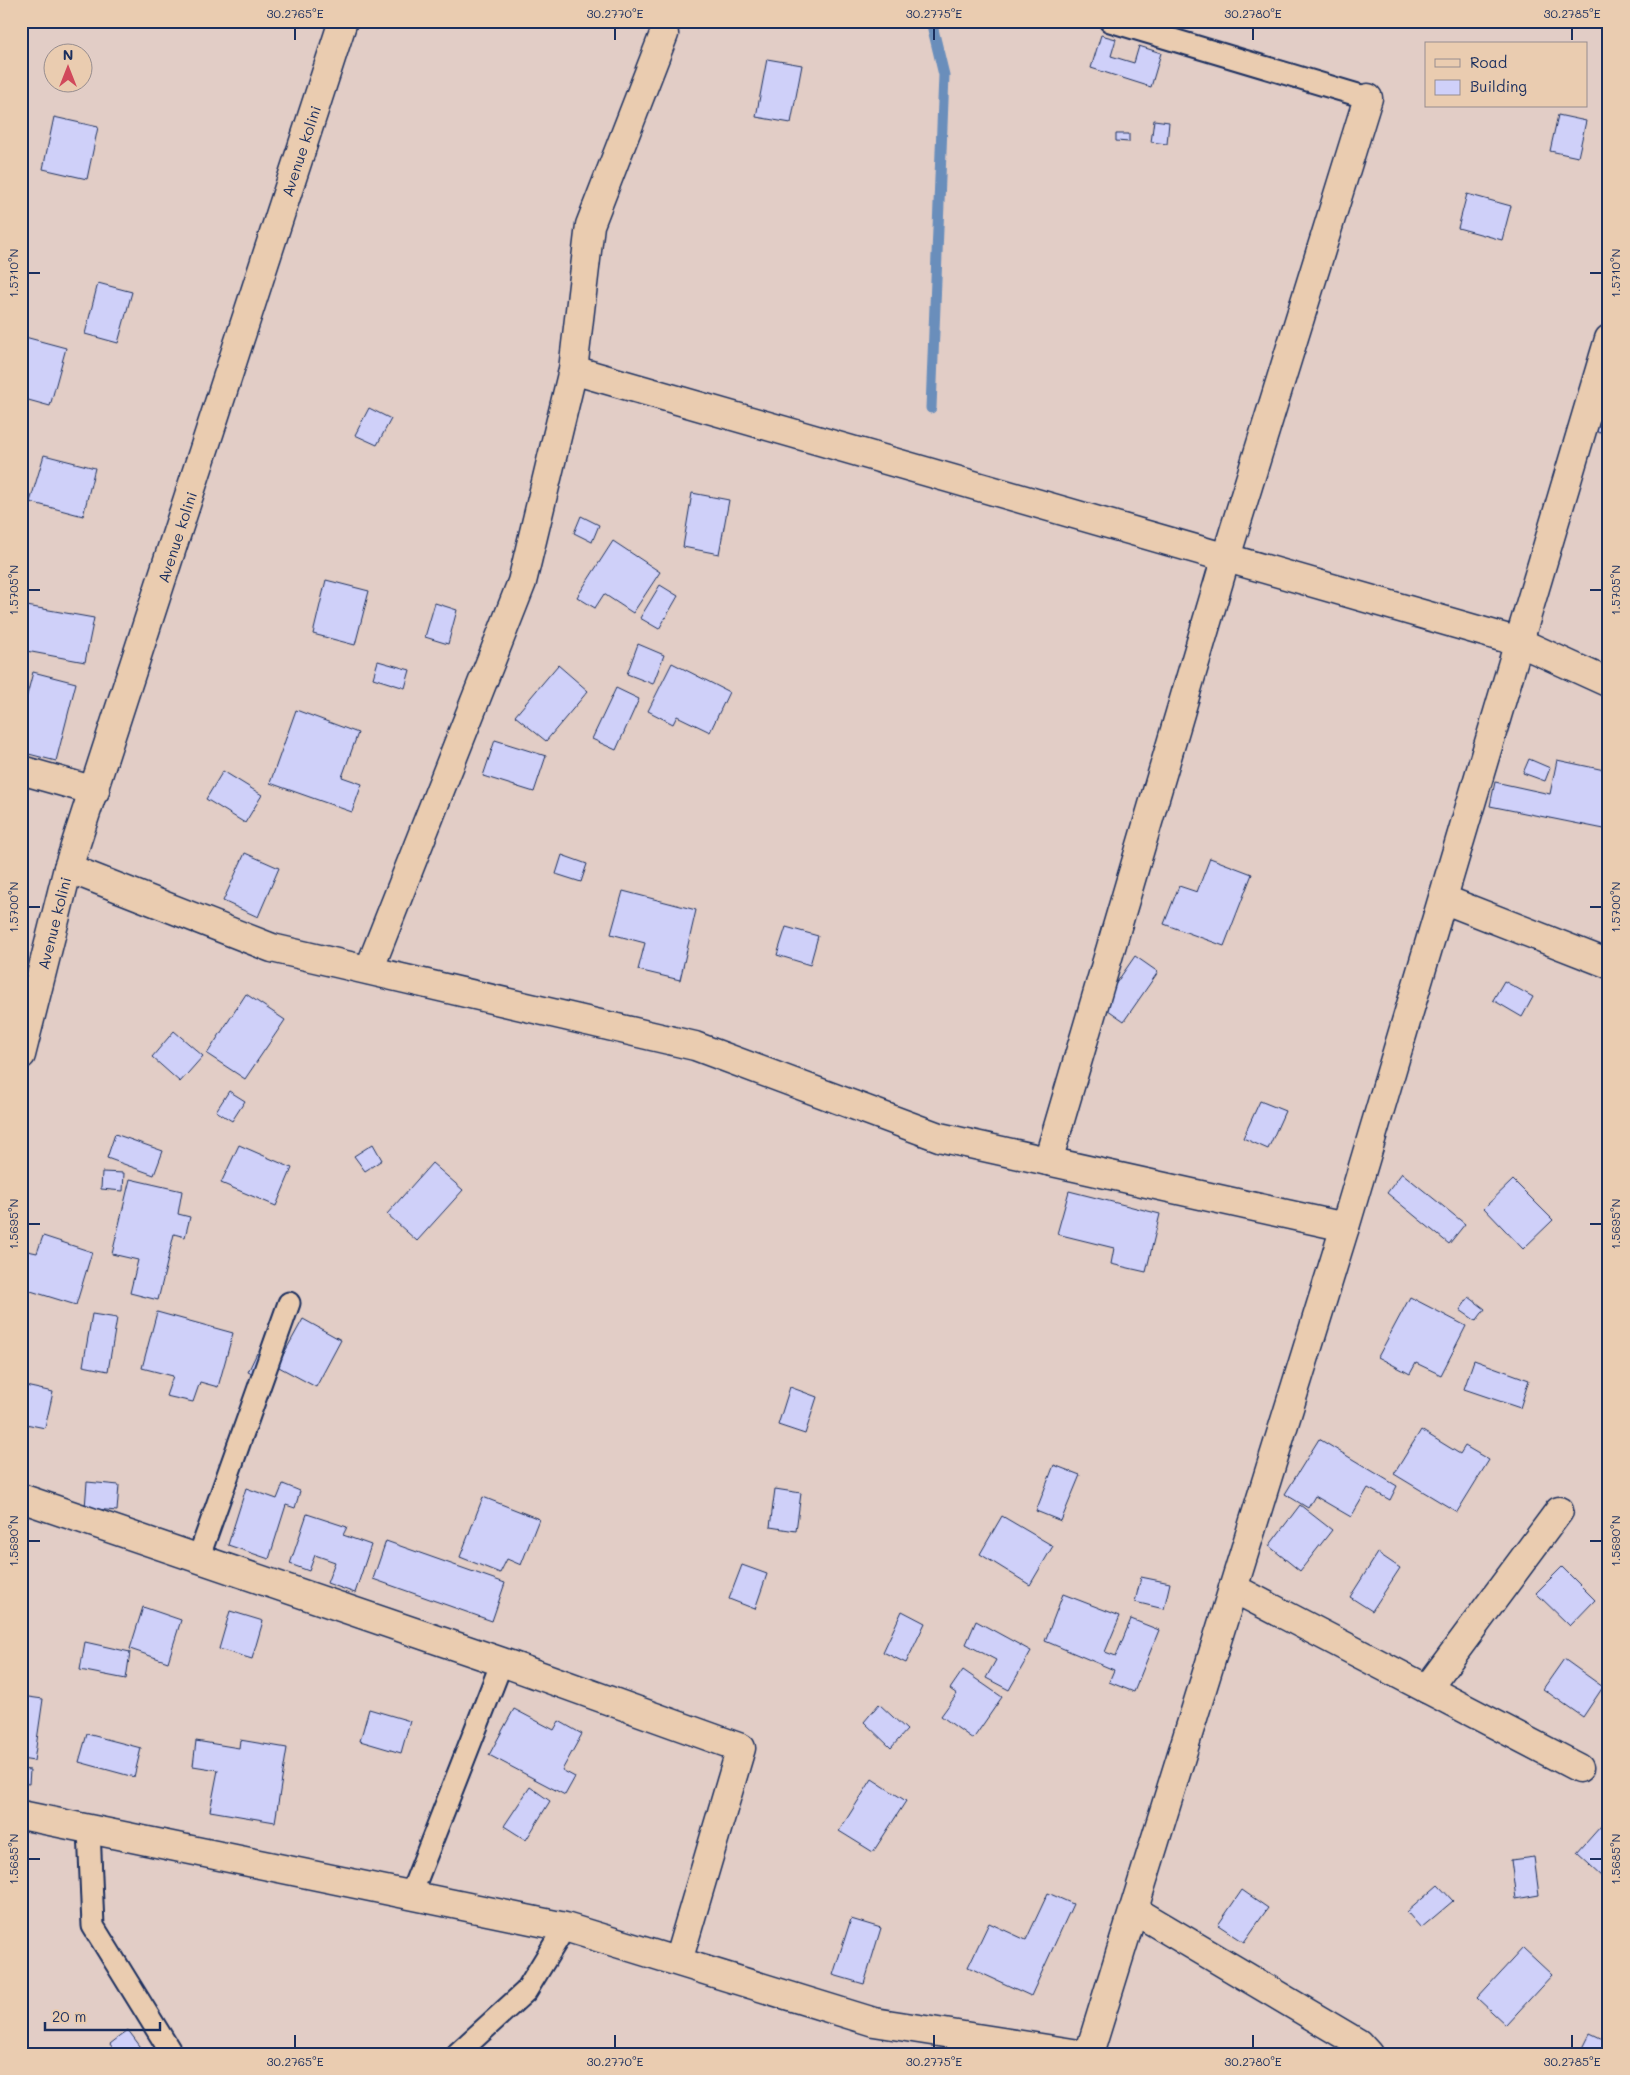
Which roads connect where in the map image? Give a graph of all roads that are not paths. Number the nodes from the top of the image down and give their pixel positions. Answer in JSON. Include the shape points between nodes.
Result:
{"nodes":[{"id":1,"x":343,"y":21,"type":"edge"},
{"id":2,"x":1110,"y":21,"type":"edge"},
{"id":3,"x":664,"y":34,"type":"dead end"},
{"id":4,"x":1368,"y":98,"type":"joint"},
{"id":5,"x":1609,"y":339,"type":"edge"},
{"id":6,"x":573,"y":370,"type":"junction"},
{"id":7,"x":1603,"y":378,"type":"edge"},
{"id":8,"x":1226,"y":557,"type":"junction"},
{"id":9,"x":1519,"y":642,"type":"junction"},
{"id":10,"x":1609,"y":683,"type":"edge"},
{"id":11,"x":21,"y":770,"type":"edge"},
{"id":12,"x":95,"y":791,"type":"junction"},
{"id":13,"x":68,"y":868,"type":"junction"},
{"id":14,"x":1442,"y":900,"type":"junction"},
{"id":15,"x":1609,"y":964,"type":"edge"},
{"id":16,"x":369,"y":970,"type":"junction"},
{"id":17,"x":21,"y":1055,"type":"edge"},
{"id":18,"x":1048,"y":1161,"type":"junction"},
{"id":19,"x":1345,"y":1227,"type":"junction"},
{"id":20,"x":289,"y":1303,"type":"dead end"},
{"id":21,"x":21,"y":1498,"type":"edge"},
{"id":22,"x":1559,"y":1511,"type":"dead end"},
{"id":23,"x":198,"y":1558,"type":"junction"},
{"id":24,"x":1233,"y":1588,"type":"junction"},
{"id":25,"x":502,"y":1662,"type":"junction"},
{"id":26,"x":1427,"y":1689,"type":"junction"},
{"id":27,"x":1579,"y":1768,"type":"dead end"},
{"id":28,"x":21,"y":1815,"type":"edge"},
{"id":29,"x":89,"y":1829,"type":"junction"},
{"id":30,"x":411,"y":1894,"type":"junction"},
{"id":31,"x":1134,"y":1910,"type":"junction"},
{"id":32,"x":565,"y":1927,"type":"junction"},
{"id":33,"x":678,"y":1961,"type":"junction"},
{"id":34,"x":172,"y":2054,"type":"edge"},
{"id":35,"x":457,"y":2054,"type":"edge"},
{"id":36,"x":1079,"y":2054,"type":"edge"},
{"id":37,"x":1089,"y":2054,"type":"edge"},
{"id":38,"x":1368,"y":2054,"type":"edge"}],
"edges":[{"from":1,"to":12,"type":"street","name":"Avenue kolini"},
{"from":2,"to":4,"type":"lane"},
{"from":3,"to":6,"type":"street","via":[[590,224]]},
{"from":4,"to":8,"type":"street"},
{"from":5,"to":7,"type":"street"},
{"from":6,"to":8,"type":"street"},
{"from":6,"to":16,"type":"street","via":[[522,582]]},
{"from":7,"to":9,"type":"street"},
{"from":8,"to":9,"type":"street"},
{"from":8,"to":18,"type":"street"},
{"from":9,"to":10,"type":"street"},
{"from":9,"to":14,"type":"street"},
{"from":11,"to":12,"type":"street"},
{"from":12,"to":13,"type":"street","name":"Avenue kolini"},
{"from":13,"to":16,"type":"street","via":[[272,948]]},
{"from":13,"to":17,"type":"street","name":"Avenue kolini"},
{"from":14,"to":15,"type":"street"},
{"from":14,"to":19,"type":"street"},
{"from":16,"to":18,"type":"street","via":[[695,1046],[940,1137]]},
{"from":18,"to":19,"type":"street"},
{"from":19,"to":24,"type":"street"},
{"from":20,"to":23,"type":"lane"},
{"from":21,"to":23,"type":"street"},
{"from":22,"to":26,"type":"street"},
{"from":23,"to":25,"type":"street"},
{"from":24,"to":26,"type":"street"},
{"from":24,"to":31,"type":"street"},
{"from":25,"to":30,"type":"lane"},
{"from":25,"to":33,"type":"street","via":[[741,1748]]},
{"from":26,"to":27,"type":"street"},
{"from":28,"to":29,"type":"street"},
{"from":29,"to":30,"type":"street"},
{"from":29,"to":34,"type":"lane","via":[[93,1926]]},
{"from":30,"to":32,"type":"street"},
{"from":31,"to":37,"type":"street"},
{"from":31,"to":38,"type":"street","via":[[1358,2042]]},
{"from":32,"to":33,"type":"street"},
{"from":32,"to":35,"type":"lane","via":[[526,1990]]},
{"from":33,"to":36,"type":"street","via":[[874,2022]]}]}
